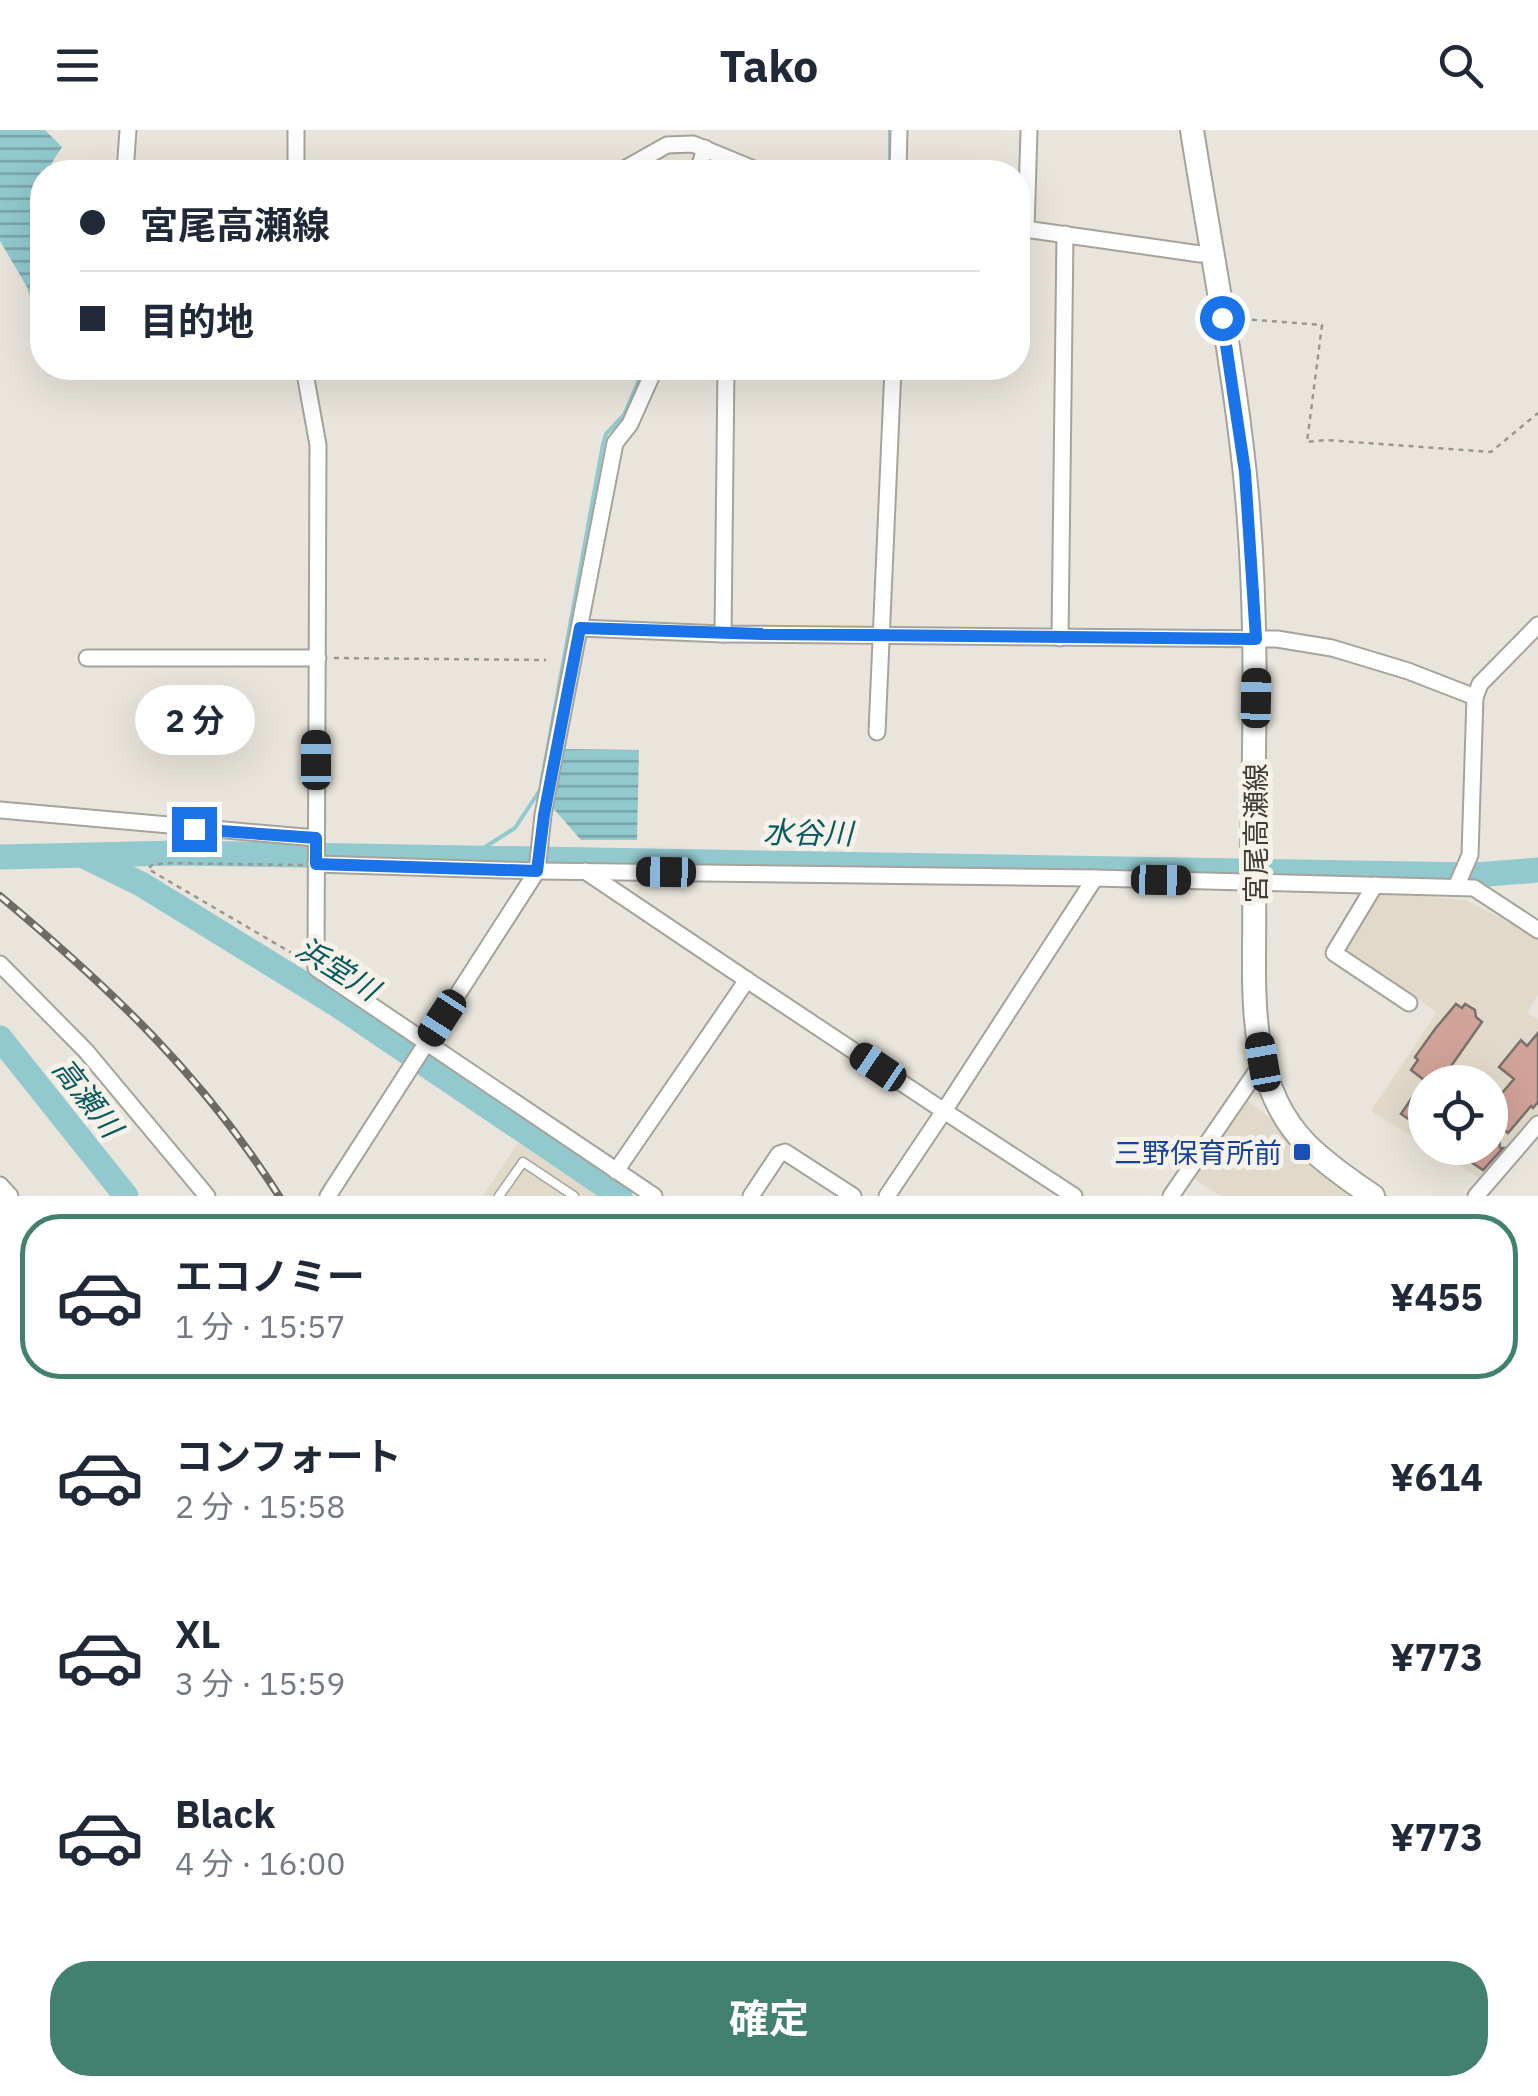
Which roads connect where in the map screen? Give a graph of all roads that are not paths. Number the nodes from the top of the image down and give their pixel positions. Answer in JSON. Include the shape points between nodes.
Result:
{"nodes":[{"id":1,"x":128,"y":130,"type":"edge"},
{"id":2,"x":296,"y":130,"type":"edge"},
{"id":3,"x":899,"y":130,"type":"edge"},
{"id":4,"x":1029,"y":130,"type":"edge"},
{"id":5,"x":1192,"y":130,"type":"edge"},
{"id":6,"x":664,"y":138,"type":"edge"},
{"id":7,"x":705,"y":148,"type":"junction"},
{"id":8,"x":126,"y":160,"type":"edge"},
{"id":9,"x":296,"y":160,"type":"edge"},
{"id":10,"x":635,"y":160,"type":"edge"},
{"id":11,"x":702,"y":160,"type":"edge"},
{"id":12,"x":733,"y":160,"type":"edge"},
{"id":13,"x":898,"y":160,"type":"edge"},
{"id":14,"x":1027,"y":160,"type":"edge"},
{"id":15,"x":1030,"y":230,"type":"edge"},
{"id":16,"x":1065,"y":234,"type":"junction"},
{"id":17,"x":1200,"y":254,"type":"dead end"},
{"id":18,"x":306,"y":380,"type":"edge"},
{"id":19,"x":650,"y":380,"type":"edge"},
{"id":20,"x":726,"y":380,"type":"edge"},
{"id":21,"x":892,"y":380,"type":"edge"},
{"id":22,"x":1538,"y":625,"type":"edge"},
{"id":23,"x":580,"y":628,"type":"junction"},
{"id":24,"x":722,"y":634,"type":"junction"},
{"id":25,"x":881,"y":636,"type":"junction"},
{"id":26,"x":1060,"y":638,"type":"junction"},
{"id":27,"x":1256,"y":639,"type":"junction"},
{"id":28,"x":87,"y":658,"type":"dead end"},
{"id":29,"x":318,"y":658,"type":"junction"},
{"id":30,"x":1475,"y":697,"type":"junction"},
{"id":31,"x":877,"y":732,"type":"dead end"},
{"id":32,"x":0,"y":810,"type":"edge"},
{"id":33,"x":316,"y":852,"type":"junction"},
{"id":34,"x":538,"y":862,"type":"junction"},
{"id":35,"x":585,"y":871,"type":"junction"},
{"id":36,"x":1095,"y":878,"type":"junction"},
{"id":37,"x":1255,"y":883,"type":"junction"},
{"id":38,"x":1375,"y":885,"type":"junction"},
{"id":39,"x":1456,"y":887,"type":"junction"},
{"id":40,"x":1538,"y":930,"type":"edge"},
{"id":41,"x":0,"y":964,"type":"edge"},
{"id":42,"x":747,"y":980,"type":"junction"},
{"id":43,"x":1410,"y":1003,"type":"dead end"},
{"id":44,"x":424,"y":1044,"type":"junction"},
{"id":45,"x":1263,"y":1062,"type":"junction"},
{"id":46,"x":944,"y":1111,"type":"junction"},
{"id":47,"x":1538,"y":1124,"type":"edge"},
{"id":48,"x":616,"y":1171,"type":"junction"},
{"id":49,"x":0,"y":1184,"type":"edge"},
{"id":50,"x":10,"y":1196,"type":"edge"},
{"id":51,"x":207,"y":1196,"type":"edge"},
{"id":52,"x":328,"y":1196,"type":"edge"},
{"id":53,"x":499,"y":1196,"type":"edge"},
{"id":54,"x":574,"y":1196,"type":"edge"},
{"id":55,"x":654,"y":1196,"type":"edge"},
{"id":56,"x":751,"y":1196,"type":"edge"},
{"id":57,"x":852,"y":1196,"type":"edge"},
{"id":58,"x":887,"y":1196,"type":"edge"},
{"id":59,"x":1074,"y":1196,"type":"edge"},
{"id":60,"x":1171,"y":1196,"type":"edge"},
{"id":61,"x":1373,"y":1196,"type":"edge"},
{"id":62,"x":1476,"y":1196,"type":"edge"}],
"edges":[{"from":1,"to":8,"type":"street"},
{"from":2,"to":9,"type":"street"},
{"from":3,"to":13,"type":"street"},
{"from":4,"to":14,"type":"street"},
{"from":5,"to":27,"type":"main road","name":"宮尾高瀬線","via":[[1245,472]]},
{"from":6,"to":7,"type":"street"},
{"from":6,"to":10,"type":"street"},
{"from":7,"to":11,"type":"street"},
{"from":7,"to":12,"type":"street"},
{"from":15,"to":16,"type":"street"},
{"from":16,"to":17,"type":"street"},
{"from":16,"to":26,"type":"street"},
{"from":18,"to":29,"type":"street","via":[[318,445]]},
{"from":19,"to":23,"type":"street","via":[[615,442]]},
{"from":20,"to":24,"type":"street"},
{"from":21,"to":25,"type":"street"},
{"from":22,"to":30,"type":"street"},
{"from":23,"to":24,"type":"street"},
{"from":23,"to":34,"type":"street"},
{"from":24,"to":25,"type":"street"},
{"from":25,"to":26,"type":"street"},
{"from":25,"to":31,"type":"street"},
{"from":26,"to":27,"type":"street"},
{"from":27,"to":30,"type":"street","via":[[1332,648]]},
{"from":27,"to":37,"type":"main road","name":"宮尾高瀬線"},
{"from":28,"to":29,"type":"street"},
{"from":29,"to":33,"type":"street"},
{"from":30,"to":39,"type":"street","via":[[1470,855]]},
{"from":32,"to":33,"type":"street"},
{"from":33,"to":34,"type":"street"},
{"from":33,"to":44,"type":"street","via":[[316,968]]},
{"from":34,"to":35,"type":"street"},
{"from":34,"to":44,"type":"street"},
{"from":35,"to":36,"type":"street"},
{"from":35,"to":42,"type":"street"},
{"from":36,"to":37,"type":"street"},
{"from":36,"to":46,"type":"street"},
{"from":37,"to":38,"type":"street"},
{"from":37,"to":45,"type":"main road","name":"宮尾高瀬線","via":[[1254,1006]]},
{"from":38,"to":39,"type":"street"},
{"from":38,"to":43,"type":"street","via":[[1334,952]]},
{"from":39,"to":40,"type":"street","via":[[1474,888]]},
{"from":41,"to":51,"type":"street","via":[[86,1051]]},
{"from":42,"to":46,"type":"street"},
{"from":42,"to":48,"type":"street"},
{"from":44,"to":48,"type":"street"},
{"from":44,"to":52,"type":"street"},
{"from":45,"to":60,"type":"street"},
{"from":45,"to":61,"type":"main road","name":"宮尾高瀬線","via":[[1285,1117],[1304,1142]]},
{"from":46,"to":58,"type":"street"},
{"from":46,"to":59,"type":"street"},
{"from":47,"to":62,"type":"street"},
{"from":48,"to":55,"type":"street"},
{"from":49,"to":50,"type":"street"},
{"from":53,"to":54,"type":"lane","via":[[523,1162]]},
{"from":56,"to":57,"type":"street","via":[[785,1152]]}]}
